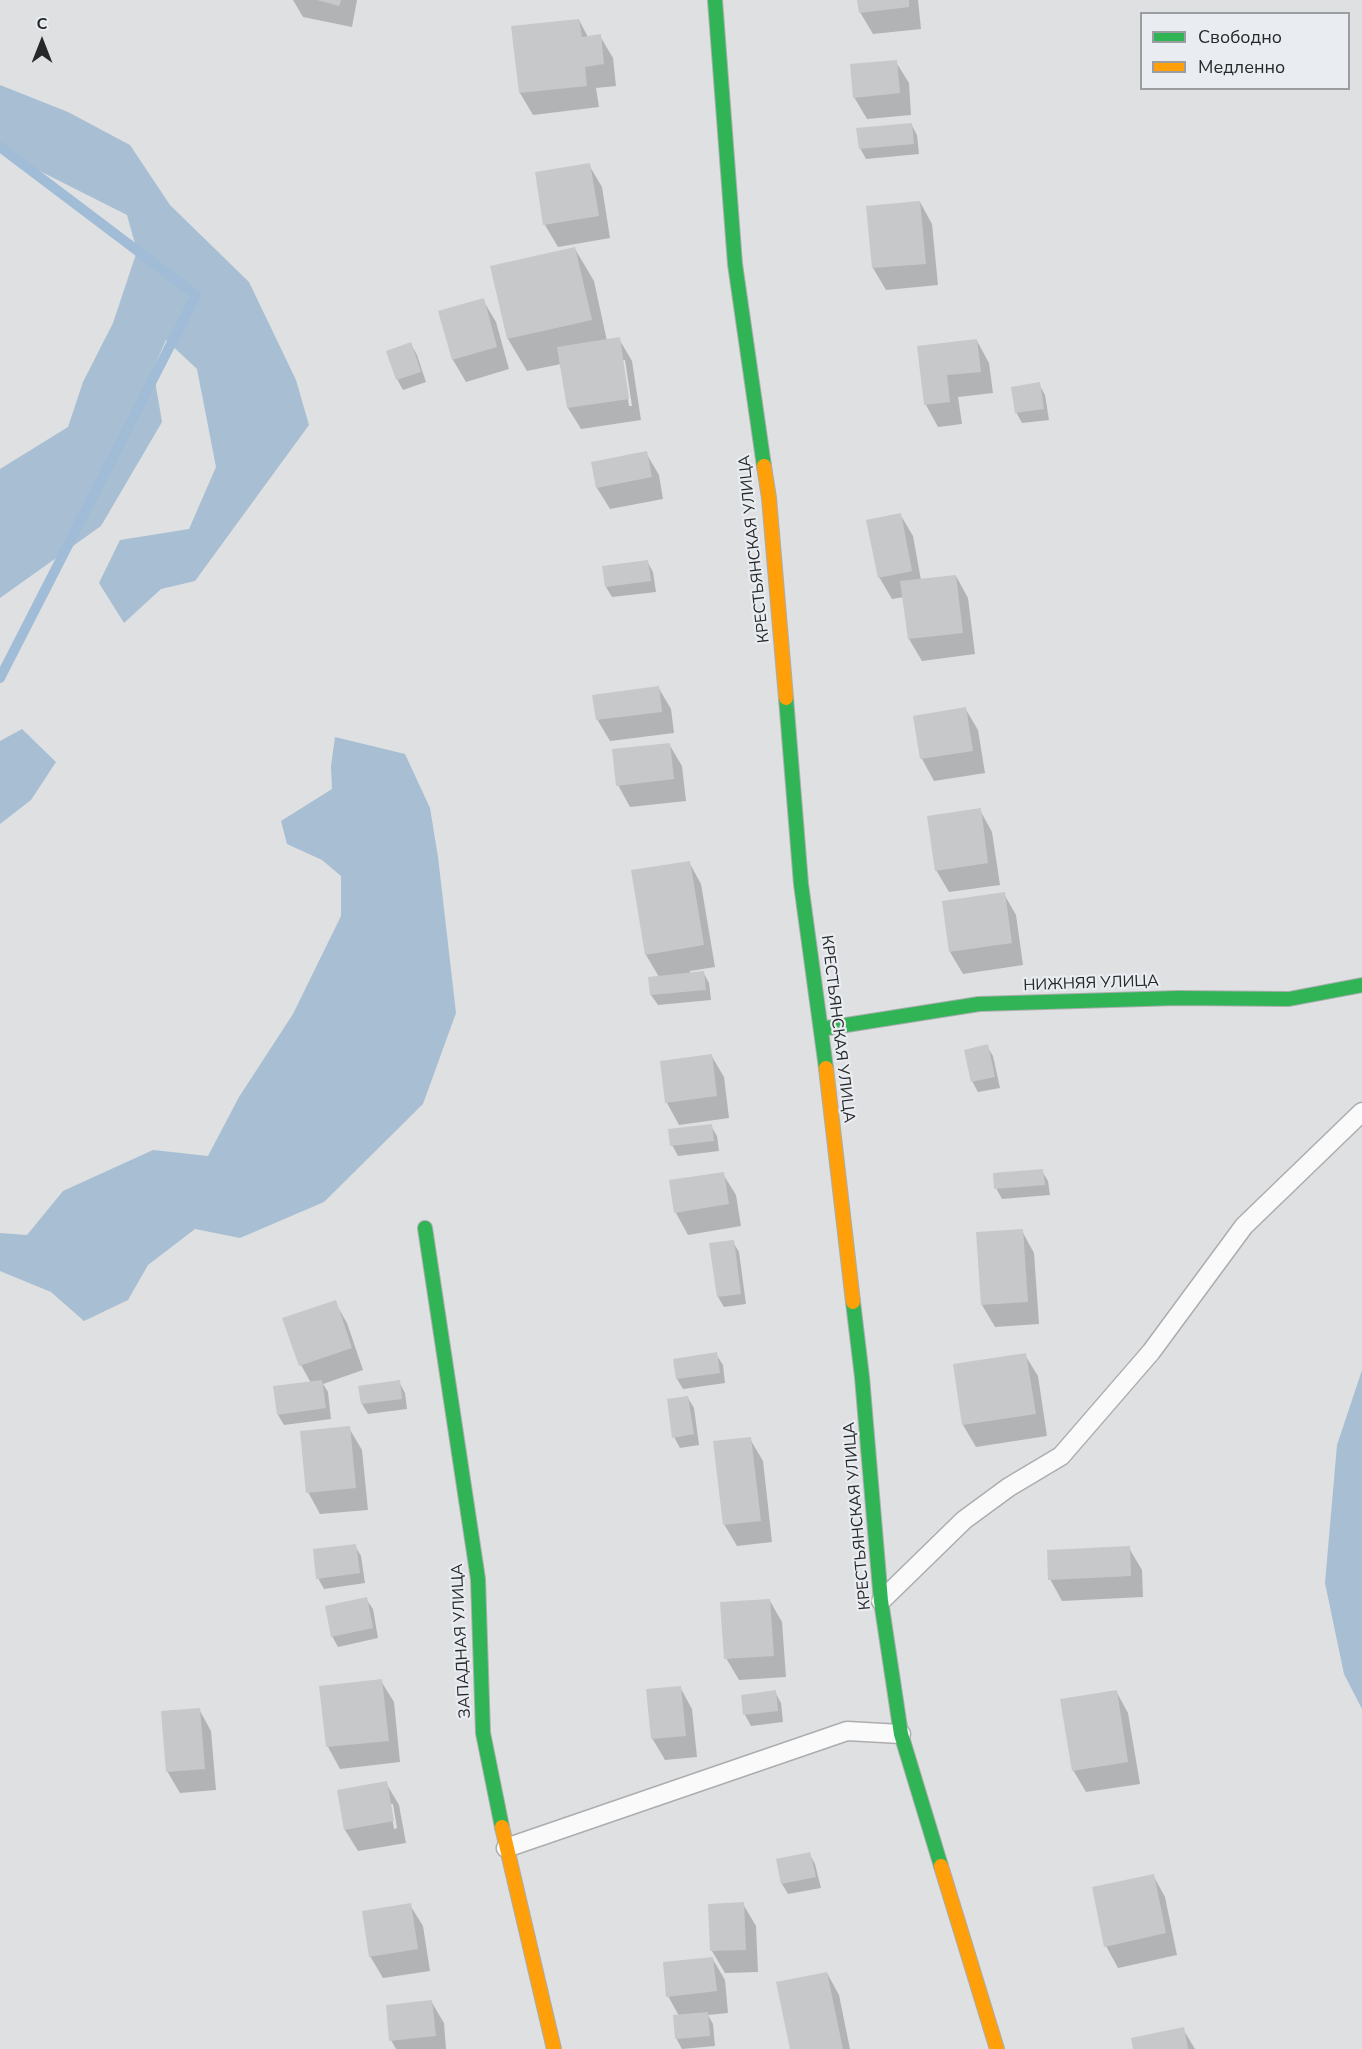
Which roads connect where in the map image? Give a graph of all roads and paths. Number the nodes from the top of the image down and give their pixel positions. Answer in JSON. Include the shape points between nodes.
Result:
{"nodes":[{"id":1,"x":715,"y":0,"type":"edge"},
{"id":2,"x":1362,"y":984,"type":"edge"},
{"id":3,"x":821,"y":1029,"type":"junction"},
{"id":4,"x":1362,"y":1112,"type":"edge"},
{"id":5,"x":425,"y":1228,"type":"dead end"},
{"id":6,"x":881,"y":1601,"type":"junction"},
{"id":7,"x":901,"y":1734,"type":"junction"},
{"id":8,"x":506,"y":1848,"type":"junction"},
{"id":9,"x":554,"y":2049,"type":"edge"},
{"id":10,"x":997,"y":2049,"type":"edge"}],
"edges":[{"from":1,"to":3,"type":"street","name":"КРЕСТЬЯНСКАЯ УЛИЦА","via":[[735,264],[769,498],[801,884]]},
{"from":2,"to":3,"type":"street","name":"НИЖНЯЯ УЛИЦА","via":[[1288,999],[979,1004]]},
{"from":3,"to":6,"type":"street","name":"КРЕСТЬЯНСКАЯ УЛИЦА","via":[[862,1377]]},
{"from":4,"to":6,"type":"lane","via":[[1244,1226],[1151,1352],[1061,1456],[964,1520]]},
{"from":5,"to":8,"type":"street","name":"ЗАПАДНАЯ УЛИЦА","via":[[478,1579],[483,1733]]},
{"from":6,"to":7,"type":"street","name":"КРЕСТЬЯНСКАЯ УЛИЦА"},
{"from":7,"to":8,"type":"lane","via":[[847,1731]]},
{"from":7,"to":10,"type":"street","name":"КРЕСТЬЯНСКАЯ УЛИЦА"},
{"from":8,"to":9,"type":"street","name":"ЗАПАДНАЯ УЛИЦА"}]}
